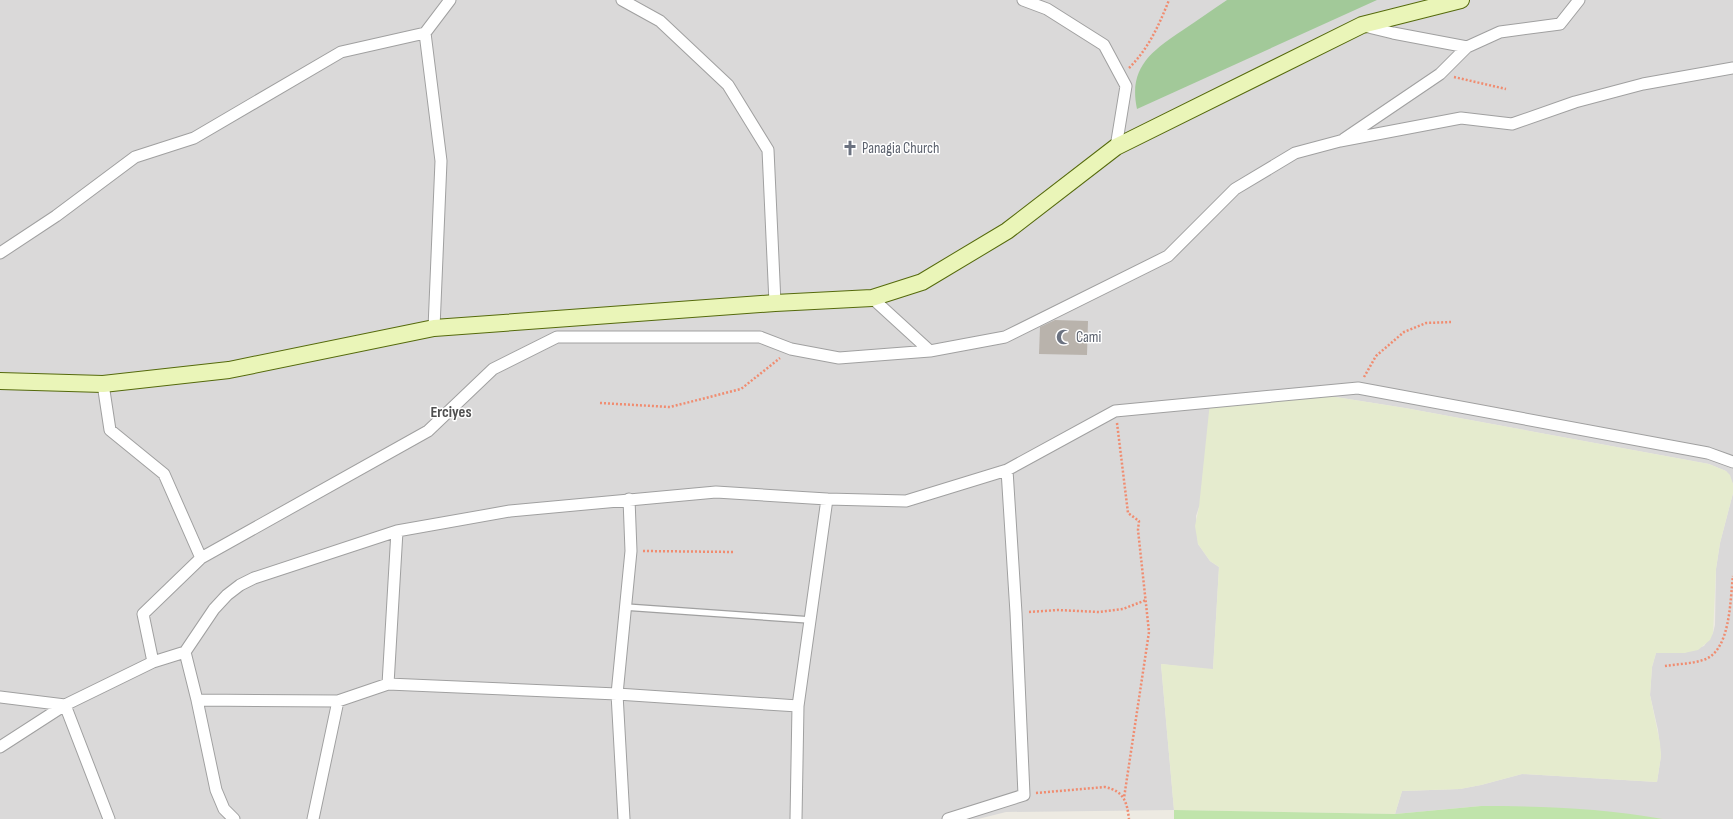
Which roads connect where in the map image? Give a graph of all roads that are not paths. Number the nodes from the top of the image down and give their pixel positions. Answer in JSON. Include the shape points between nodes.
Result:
{"nodes":[{"id":1,"x":450,"y":0,"type":"edge"},
{"id":2,"x":622,"y":0,"type":"edge"},
{"id":3,"x":1023,"y":0,"type":"edge"},
{"id":4,"x":1461,"y":0,"type":"edge"},
{"id":5,"x":1579,"y":0,"type":"edge"},
{"id":6,"x":1362,"y":25,"type":"junction"},
{"id":7,"x":425,"y":33,"type":"junction"},
{"id":8,"x":1467,"y":47,"type":"junction"},
{"id":9,"x":1733,"y":68,"type":"edge"},
{"id":10,"x":1340,"y":142,"type":"junction"},
{"id":11,"x":1116,"y":147,"type":"junction"},
{"id":12,"x":0,"y":253,"type":"edge"},
{"id":13,"x":872,"y":298,"type":"junction"},
{"id":14,"x":775,"y":302,"type":"junction"},
{"id":15,"x":562,"y":318,"type":"junction"},
{"id":16,"x":434,"y":328,"type":"junction"},
{"id":17,"x":557,"y":337,"type":"junction"},
{"id":18,"x":930,"y":351,"type":"junction"},
{"id":19,"x":0,"y":381,"type":"edge"},
{"id":20,"x":103,"y":384,"type":"junction"},
{"id":21,"x":1733,"y":462,"type":"edge"},
{"id":22,"x":1007,"y":470,"type":"junction"},
{"id":23,"x":628,"y":499,"type":"junction"},
{"id":24,"x":827,"y":499,"type":"junction"},
{"id":25,"x":397,"y":531,"type":"junction"},
{"id":26,"x":201,"y":558,"type":"junction"},
{"id":27,"x":625,"y":607,"type":"junction"},
{"id":28,"x":810,"y":620,"type":"junction"},
{"id":29,"x":185,"y":652,"type":"junction"},
{"id":30,"x":153,"y":662,"type":"junction"},
{"id":31,"x":388,"y":684,"type":"junction"},
{"id":32,"x":617,"y":694,"type":"junction"},
{"id":33,"x":0,"y":697,"type":"edge"},
{"id":34,"x":197,"y":700,"type":"junction"},
{"id":35,"x":338,"y":701,"type":"junction"},
{"id":36,"x":65,"y":705,"type":"junction"},
{"id":37,"x":798,"y":706,"type":"junction"},
{"id":38,"x":0,"y":747,"type":"edge"},
{"id":39,"x":108,"y":819,"type":"edge"},
{"id":40,"x":234,"y":819,"type":"edge"},
{"id":41,"x":313,"y":819,"type":"edge"},
{"id":42,"x":624,"y":819,"type":"edge"},
{"id":43,"x":796,"y":819,"type":"edge"},
{"id":44,"x":948,"y":819,"type":"edge"}],
"edges":[{"from":1,"to":7,"type":"street"},
{"from":2,"to":14,"type":"street","via":[[660,21],[728,85],[768,150]]},
{"from":3,"to":11,"type":"street","via":[[1046,9],[1104,45],[1126,86]]},
{"from":4,"to":6,"type":"street"},
{"from":5,"to":8,"type":"street","via":[[1560,24],[1500,32]]},
{"from":6,"to":8,"type":"street"},
{"from":6,"to":11,"type":"street"},
{"from":7,"to":12,"type":"street","via":[[341,52],[194,138],[135,156],[56,216]]},
{"from":7,"to":16,"type":"street","via":[[441,161]]},
{"from":8,"to":10,"type":"street","via":[[1440,74]]},
{"from":9,"to":10,"type":"street","via":[[1643,84],[1575,102],[1512,124],[1461,118]]},
{"from":10,"to":18,"type":"street","via":[[1295,153],[1235,189],[1168,256],[1100,291],[1005,337]]},
{"from":11,"to":13,"type":"street","via":[[1007,231],[922,282]]},
{"from":13,"to":14,"type":"street"},
{"from":13,"to":18,"type":"street"},
{"from":14,"to":15,"type":"street"},
{"from":15,"to":16,"type":"street"},
{"from":15,"to":17,"type":"street"},
{"from":16,"to":20,"type":"street","via":[[229,370]]},
{"from":17,"to":18,"type":"street","via":[[760,337],[791,350],[839,358]]},
{"from":17,"to":26,"type":"street","via":[[493,369],[428,431]]},
{"from":19,"to":20,"type":"street"},
{"from":20,"to":26,"type":"street","via":[[110,430],[164,474]]},
{"from":21,"to":22,"type":"street","via":[[1708,453],[1358,388],[1115,411]]},
{"from":22,"to":24,"type":"street","via":[[906,500]]},
{"from":22,"to":44,"type":"street","via":[[1024,795]]},
{"from":23,"to":24,"type":"street","via":[[716,492]]},
{"from":23,"to":25,"type":"street","via":[[510,511]]},
{"from":23,"to":27,"type":"street","via":[[631,551]]},
{"from":24,"to":28,"type":"street"},
{"from":25,"to":29,"type":"street","via":[[254,578],[240,585],[214,609]]},
{"from":25,"to":31,"type":"street"},
{"from":26,"to":30,"type":"street","via":[[143,614]]},
{"from":27,"to":28,"type":"lane"},
{"from":27,"to":32,"type":"street"},
{"from":28,"to":37,"type":"street"},
{"from":29,"to":30,"type":"street"},
{"from":29,"to":34,"type":"street"},
{"from":30,"to":36,"type":"street"},
{"from":31,"to":32,"type":"street"},
{"from":31,"to":35,"type":"street"},
{"from":32,"to":37,"type":"street"},
{"from":32,"to":42,"type":"street"},
{"from":33,"to":36,"type":"street"},
{"from":34,"to":35,"type":"street"},
{"from":34,"to":40,"type":"street","via":[[216,790],[224,809]]},
{"from":35,"to":41,"type":"street"},
{"from":36,"to":38,"type":"street"},
{"from":36,"to":39,"type":"street"},
{"from":37,"to":43,"type":"street"}]}
